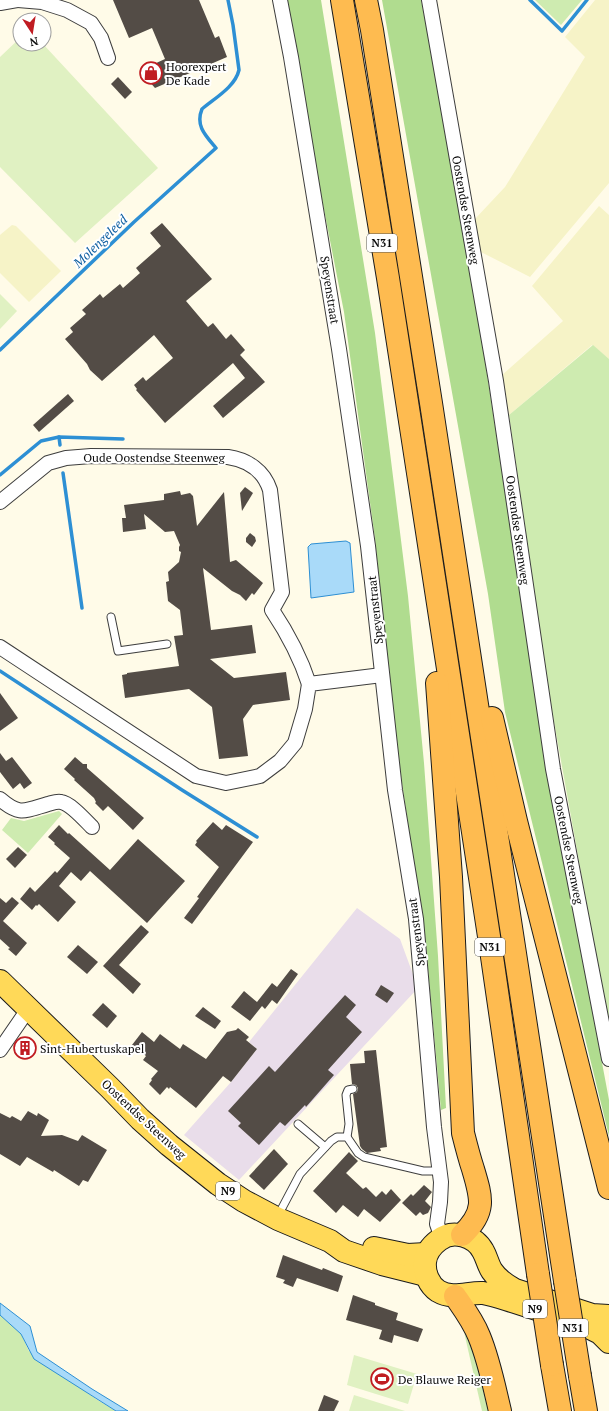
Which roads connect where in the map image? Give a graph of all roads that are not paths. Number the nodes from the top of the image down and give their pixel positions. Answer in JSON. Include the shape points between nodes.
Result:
{"nodes":[{"id":1,"x":17,"y":0,"type":"edge"},
{"id":2,"x":280,"y":0,"type":"edge"},
{"id":3,"x":342,"y":0,"type":"edge"},
{"id":4,"x":366,"y":0,"type":"edge"},
{"id":5,"x":429,"y":0,"type":"edge"},
{"id":6,"x":0,"y":2,"type":"edge"},
{"id":7,"x":108,"y":58,"type":"dead end"},
{"id":8,"x":0,"y":502,"type":"edge"},
{"id":9,"x":111,"y":617,"type":"dead end"},
{"id":10,"x":440,"y":620,"type":"junction"},
{"id":11,"x":167,"y":644,"type":"dead end"},
{"id":12,"x":0,"y":647,"type":"edge"},
{"id":13,"x":382,"y":674,"type":"junction"},
{"id":14,"x":473,"y":676,"type":"junction"},
{"id":15,"x":309,"y":684,"type":"junction"},
{"id":16,"x":0,"y":799,"type":"edge"},
{"id":17,"x":92,"y":827,"type":"dead end"},
{"id":18,"x":0,"y":981,"type":"edge"},
{"id":19,"x":29,"y":1008,"type":"junction"},
{"id":20,"x":0,"y":1050,"type":"edge"},
{"id":21,"x":609,"y":1059,"type":"edge"},
{"id":22,"x":353,"y":1089,"type":"dead end"},
{"id":23,"x":298,"y":1124,"type":"dead end"},
{"id":24,"x":347,"y":1137,"type":"junction"},
{"id":25,"x":325,"y":1147,"type":"junction"},
{"id":26,"x":439,"y":1171,"type":"junction"},
{"id":27,"x":609,"y":1188,"type":"edge"},
{"id":28,"x":278,"y":1219,"type":"junction"},
{"id":29,"x":447,"y":1232,"type":"junction"},
{"id":30,"x":426,"y":1264,"type":"junction"},
{"id":31,"x":455,"y":1296,"type":"junction"},
{"id":32,"x":609,"y":1316,"type":"edge"},
{"id":33,"x":609,"y":1342,"type":"edge"},
{"id":34,"x":500,"y":1411,"type":"edge"},
{"id":35,"x":560,"y":1411,"type":"edge"},
{"id":36,"x":586,"y":1411,"type":"edge"}],
"edges":[{"from":1,"to":6,"type":"street"},
{"from":1,"to":7,"type":"street","via":[[42,2],[67,10],[91,23],[101,38]]},
{"from":2,"to":13,"type":"street","name":"Speyenstraat","via":[[292,56],[340,349],[368,546]]},
{"from":3,"to":10,"type":"highway","number":"N31"},
{"from":4,"to":14,"type":"highway","number":"N31"},
{"from":5,"to":21,"type":"street","name":"Oostendse Steenweg","via":[[496,381],[553,769]]},
{"from":8,"to":15,"type":"street","name":"Oude Oostendse Steenweg","via":[[48,463],[66,458],[228,457],[250,464],[264,477],[270,490],[282,592],[272,610],[289,635]]},
{"from":9,"to":11,"type":"lane","via":[[118,651]]},
{"from":10,"to":29,"type":"highway","via":[[436,673],[451,878],[461,1112],[467,1151],[480,1188],[481,1201],[473,1223]]},
{"from":10,"to":35,"type":"highway","number":"N31","bridge":true},
{"from":12,"to":15,"type":"street","name":"Oude Oostendse Steenweg","via":[[196,776],[226,783],[260,776],[280,761],[295,743]]},
{"from":13,"to":15,"type":"street"},
{"from":13,"to":26,"type":"street","name":"Speyenstraat","via":[[395,790],[416,918]]},
{"from":14,"to":27,"type":"highway","via":[[487,701],[496,732]]},
{"from":14,"to":36,"type":"highway","number":"N31","bridge":true},
{"from":16,"to":17,"type":"street","via":[[17,811],[61,802]]},
{"from":18,"to":19,"type":"main road","name":"Oostendse Steenweg","number":"N9"},
{"from":19,"to":20,"type":"street"},
{"from":19,"to":28,"type":"main road","name":"Oostendse Steenweg","number":"N9","via":[[169,1145],[218,1184]]},
{"from":22,"to":24,"type":"lane","via":[[348,1090],[346,1095],[349,1124]]},
{"from":23,"to":25,"type":"lane"},
{"from":24,"to":25,"type":"lane","via":[[331,1140]]},
{"from":24,"to":26,"type":"lane","via":[[364,1157]]},
{"from":25,"to":28,"type":"lane","via":[[300,1174]]},
{"from":26,"to":29,"type":"street","name":"Speyenstraat"},
{"from":28,"to":30,"type":"main road","name":"Oostendse Steenweg","number":"N9","via":[[330,1241],[347,1241],[383,1258]]},
{"from":29,"to":30,"type":"main road","via":[[432,1245]]},
{"from":29,"to":32,"type":"main road","number":"N9","via":[[472,1239],[480,1246],[492,1270],[507,1286],[592,1315]]},
{"from":30,"to":31,"type":"main road","number":"N9","via":[[430,1284],[437,1291]]},
{"from":31,"to":33,"type":"main road","number":"N9","via":[[482,1293],[529,1306],[588,1327],[600,1333]]},
{"from":31,"to":34,"type":"highway","via":[[472,1320],[479,1336]]}]}
